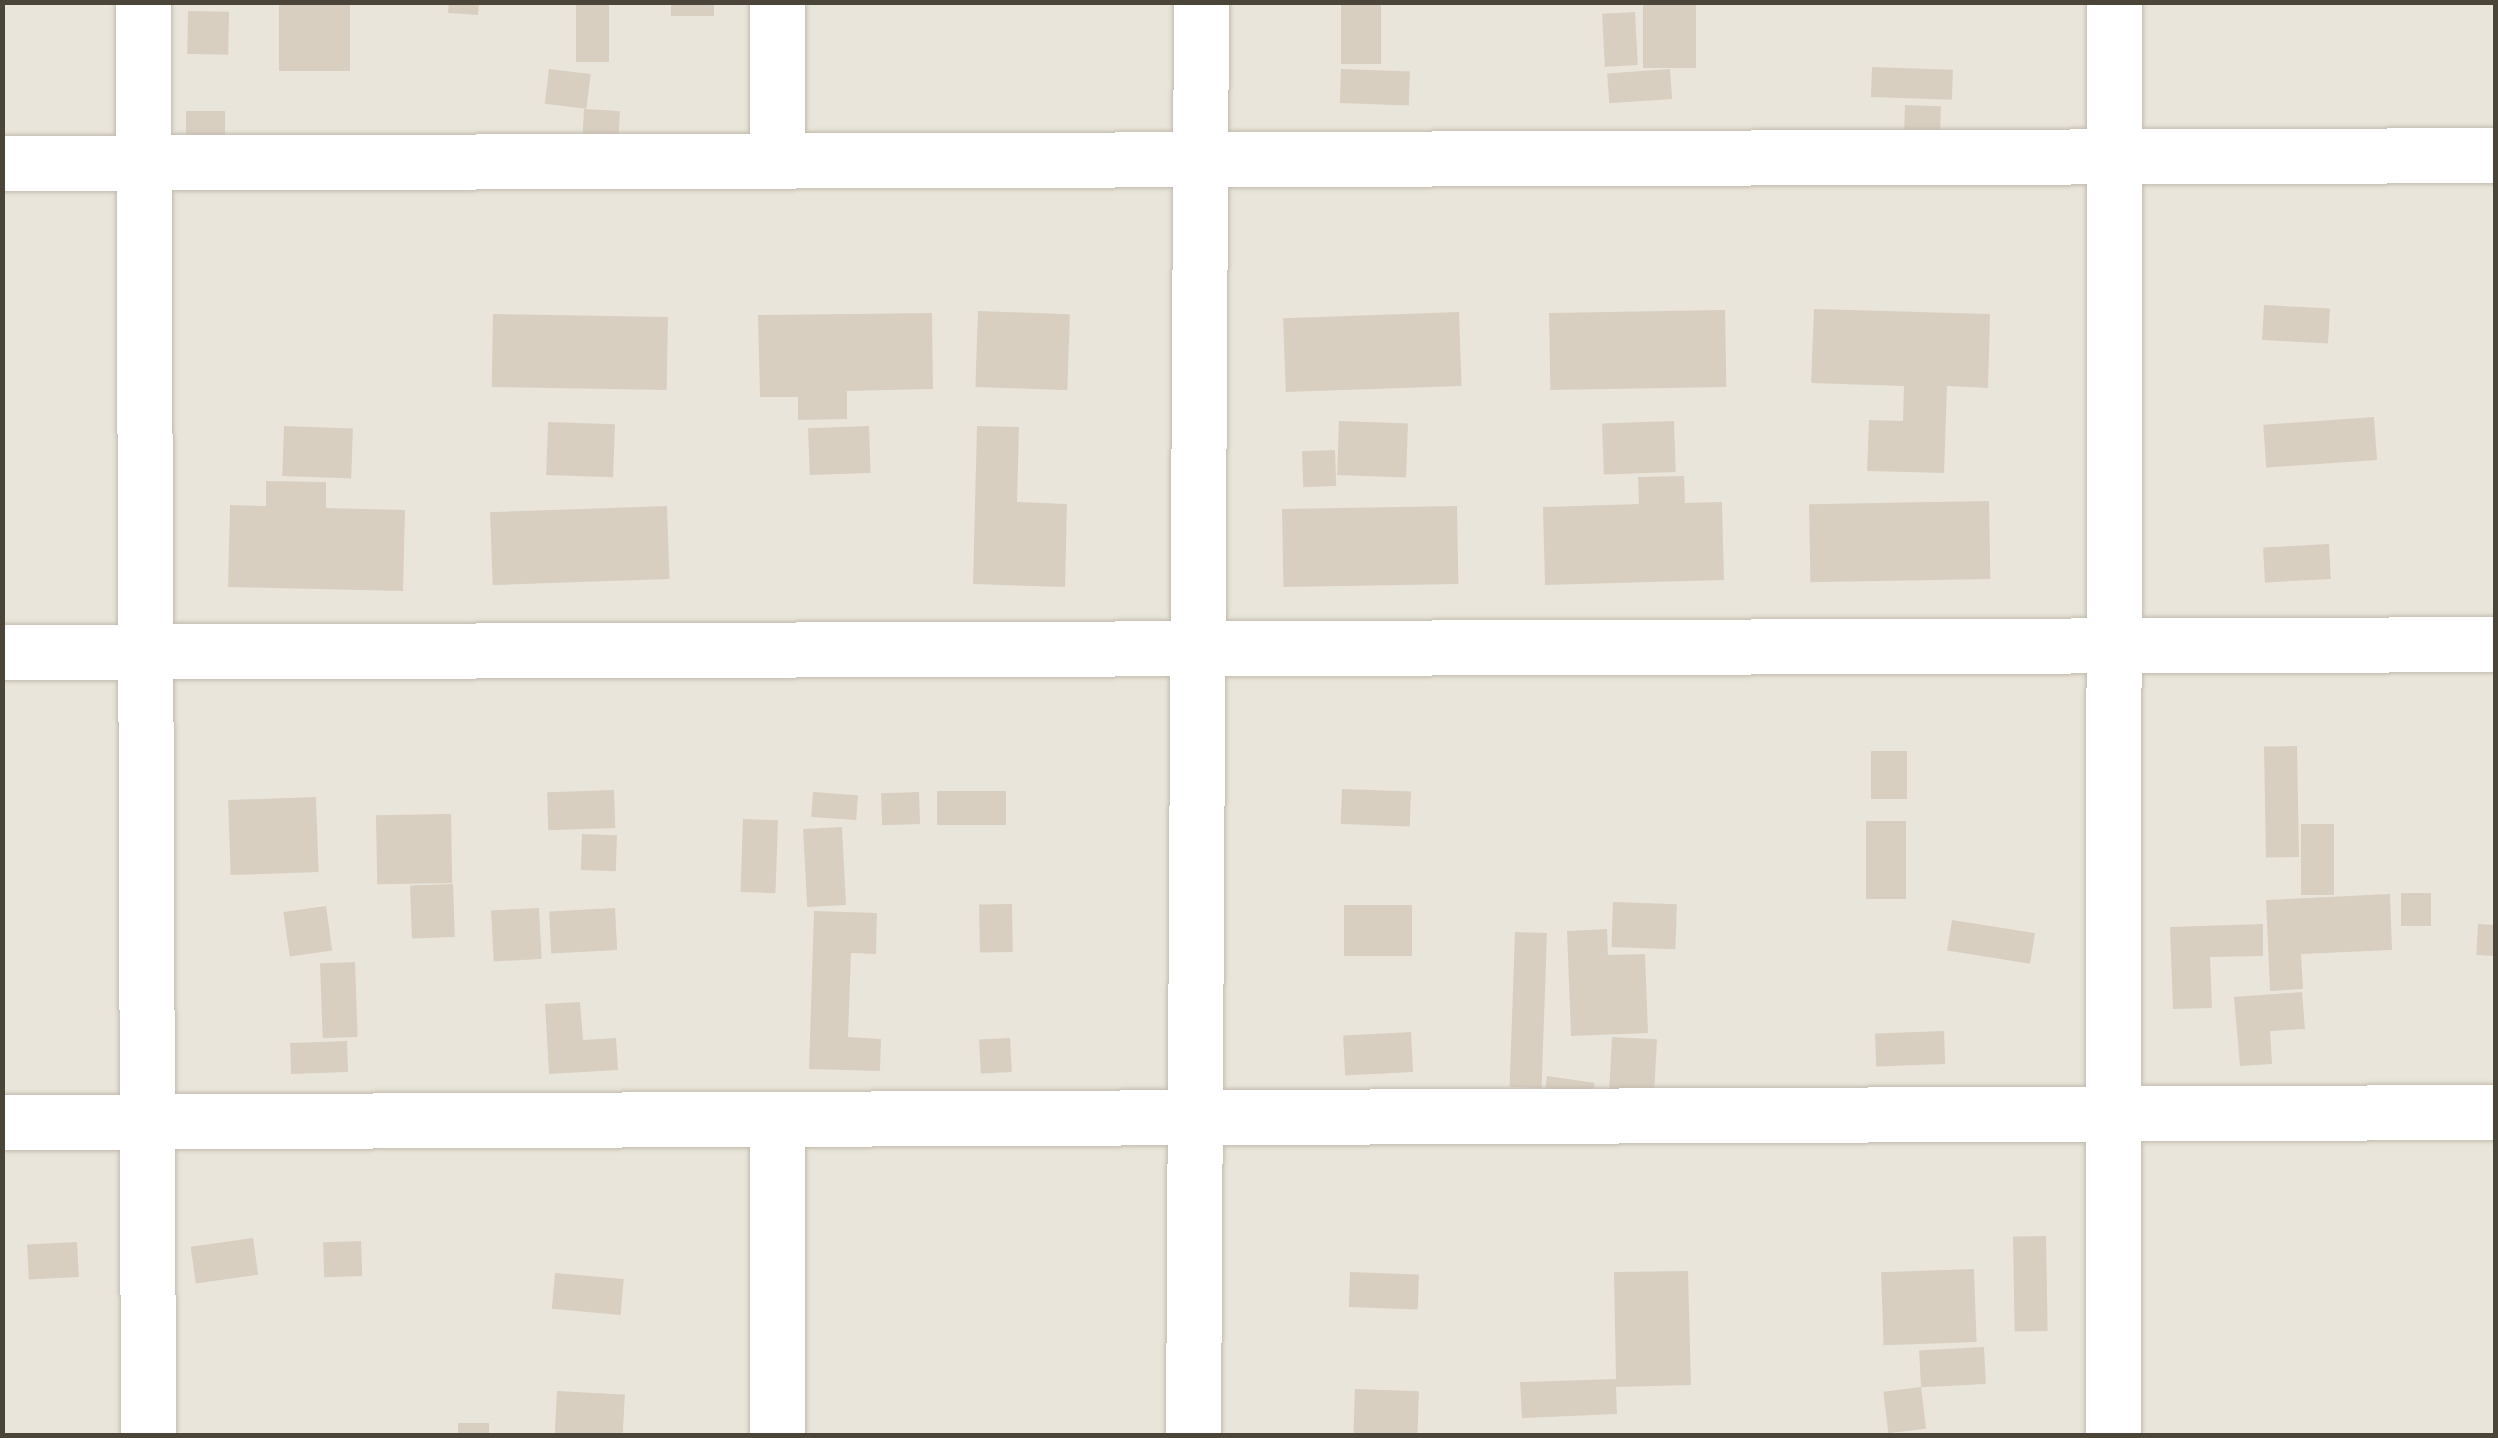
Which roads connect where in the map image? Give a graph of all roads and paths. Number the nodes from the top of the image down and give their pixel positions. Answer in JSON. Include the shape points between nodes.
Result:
{"nodes":[{"id":1,"x":143,"y":2,"type":"edge"},
{"id":2,"x":777,"y":2,"type":"edge"},
{"id":3,"x":1201,"y":2,"type":"edge"},
{"id":4,"x":2114,"y":2,"type":"edge"},
{"id":5,"x":2496,"y":155,"type":"edge"},
{"id":6,"x":2114,"y":156,"type":"junction"},
{"id":7,"x":1200,"y":159,"type":"junction"},
{"id":8,"x":777,"y":161,"type":"junction"},
{"id":9,"x":144,"y":162,"type":"junction"},
{"id":10,"x":2,"y":163,"type":"edge"},
{"id":11,"x":2496,"y":644,"type":"edge"},
{"id":12,"x":2114,"y":645,"type":"junction"},
{"id":13,"x":1197,"y":649,"type":"junction"},
{"id":14,"x":2,"y":652,"type":"edge"},
{"id":15,"x":146,"y":652,"type":"junction"},
{"id":16,"x":2496,"y":1112,"type":"edge"},
{"id":17,"x":2112,"y":1114,"type":"junction"},
{"id":18,"x":1195,"y":1117,"type":"junction"},
{"id":19,"x":777,"y":1119,"type":"junction"},
{"id":20,"x":146,"y":1121,"type":"junction"},
{"id":21,"x":2,"y":1122,"type":"edge"},
{"id":22,"x":148,"y":1436,"type":"edge"},
{"id":23,"x":777,"y":1436,"type":"edge"},
{"id":24,"x":1193,"y":1436,"type":"edge"},
{"id":25,"x":2113,"y":1436,"type":"edge"}],
"edges":[{"from":1,"to":9,"type":"street"},
{"from":2,"to":8,"type":"street"},
{"from":3,"to":7,"type":"street"},
{"from":4,"to":6,"type":"street"},
{"from":5,"to":6,"type":"street"},
{"from":6,"to":7,"type":"street"},
{"from":6,"to":12,"type":"street"},
{"from":7,"to":8,"type":"street"},
{"from":7,"to":13,"type":"street"},
{"from":8,"to":9,"type":"street"},
{"from":9,"to":10,"type":"street"},
{"from":9,"to":15,"type":"street"},
{"from":11,"to":12,"type":"street"},
{"from":12,"to":13,"type":"street"},
{"from":12,"to":17,"type":"street"},
{"from":13,"to":15,"type":"street"},
{"from":13,"to":18,"type":"street"},
{"from":14,"to":15,"type":"street"},
{"from":15,"to":20,"type":"street"},
{"from":16,"to":17,"type":"street"},
{"from":17,"to":18,"type":"street"},
{"from":17,"to":25,"type":"street"},
{"from":18,"to":19,"type":"street"},
{"from":18,"to":24,"type":"street"},
{"from":19,"to":20,"type":"street"},
{"from":19,"to":23,"type":"street"},
{"from":20,"to":21,"type":"street"},
{"from":20,"to":22,"type":"street"}]}
